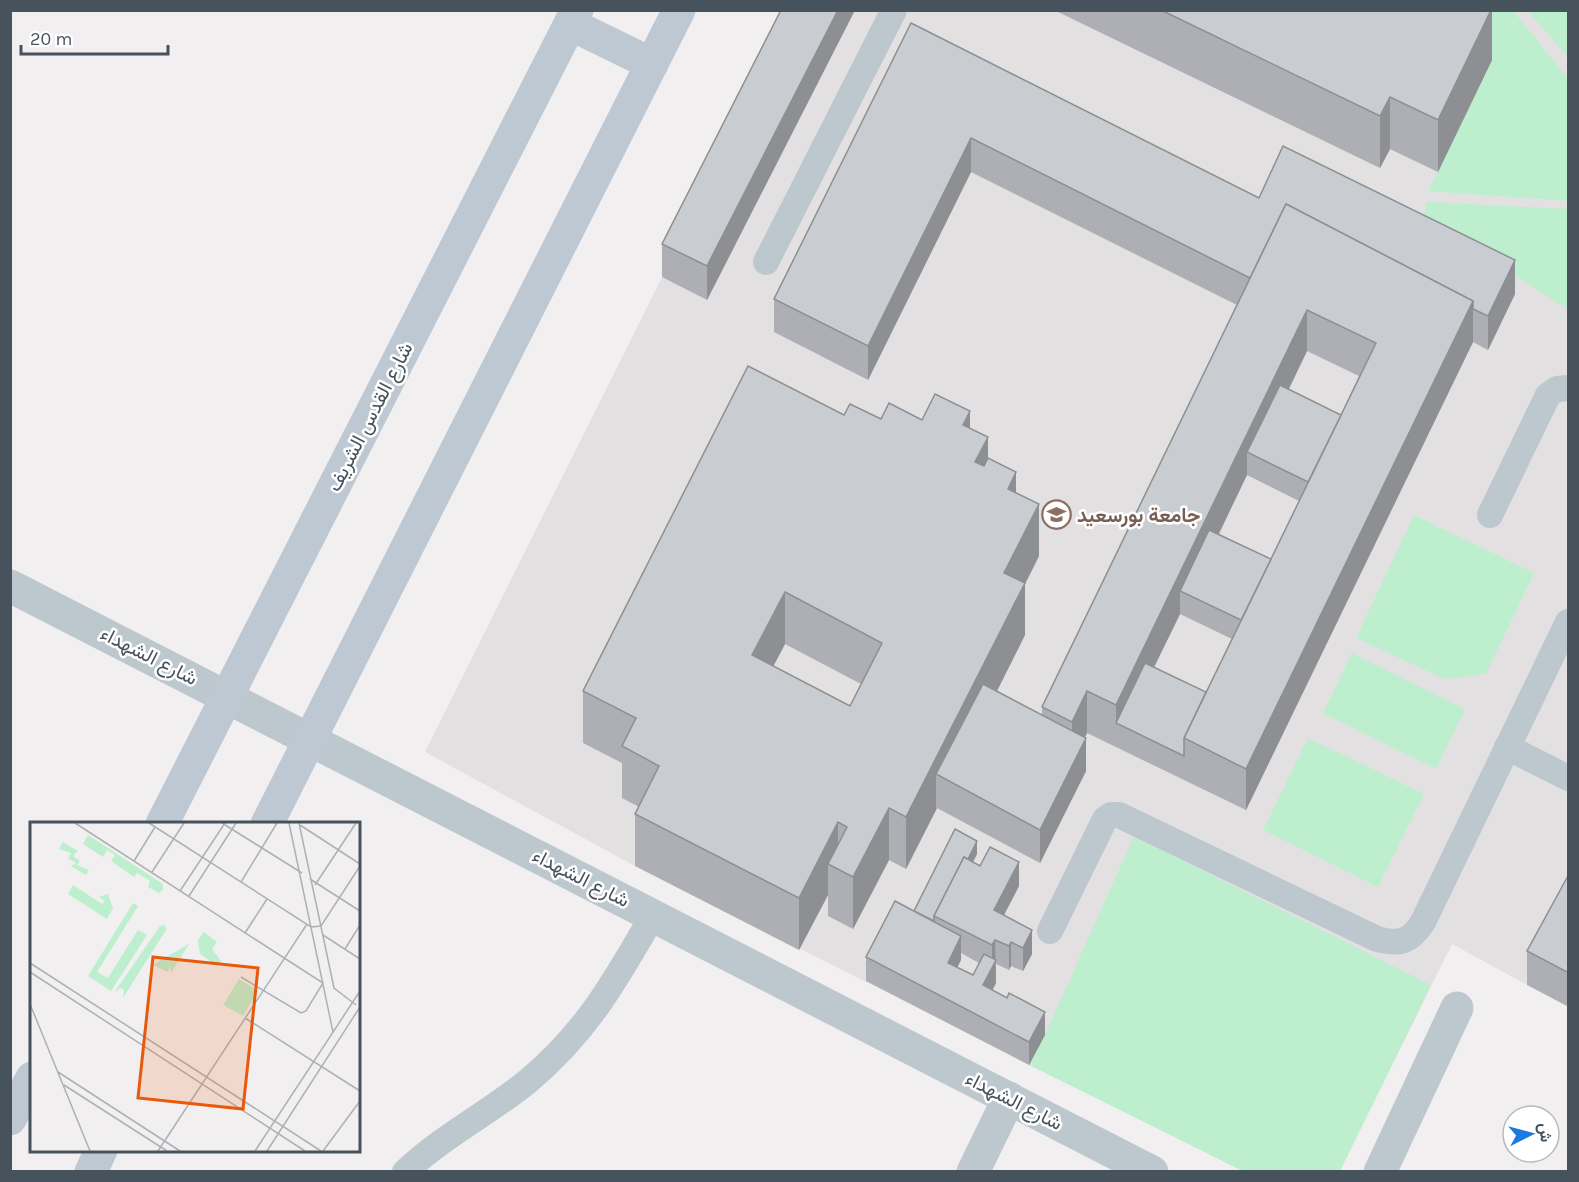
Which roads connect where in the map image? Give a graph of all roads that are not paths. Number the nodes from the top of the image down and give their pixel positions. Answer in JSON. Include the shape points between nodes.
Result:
{"nodes":[{"id":1,"x":679,"y":10,"type":"edge"},
{"id":2,"x":894,"y":10,"type":"edge"},
{"id":3,"x":573,"y":17,"type":"edge"},
{"id":4,"x":652,"y":64,"type":"junction"},
{"id":5,"x":766,"y":262,"type":"dead end"},
{"id":6,"x":1569,"y":388,"type":"edge"},
{"id":7,"x":1490,"y":515,"type":"dead end"},
{"id":8,"x":10,"y":586,"type":"edge"},
{"id":9,"x":1569,"y":622,"type":"edge"},
{"id":10,"x":228,"y":697,"type":"junction"},
{"id":11,"x":310,"y":739,"type":"junction"},
{"id":12,"x":1507,"y":747,"type":"junction"},
{"id":13,"x":1569,"y":778,"type":"edge"},
{"id":14,"x":163,"y":822,"type":"edge"},
{"id":15,"x":268,"y":822,"type":"edge"},
{"id":16,"x":653,"y":915,"type":"junction"},
{"id":17,"x":1050,"y":931,"type":"dead end"},
{"id":18,"x":1457,"y":1008,"type":"dead end"},
{"id":19,"x":30,"y":1082,"type":"edge"},
{"id":20,"x":1009,"y":1098,"type":"junction"},
{"id":21,"x":10,"y":1119,"type":"edge"},
{"id":22,"x":100,"y":1152,"type":"edge"},
{"id":23,"x":90,"y":1172,"type":"edge"},
{"id":24,"x":405,"y":1172,"type":"edge"},
{"id":25,"x":973,"y":1172,"type":"edge"},
{"id":26,"x":1152,"y":1172,"type":"edge"},
{"id":27,"x":1380,"y":1172,"type":"edge"}],
"edges":[{"from":1,"to":4,"type":"main road"},
{"from":2,"to":5,"type":"lane"},
{"from":3,"to":4,"type":"main road"},
{"from":3,"to":10,"type":"main road","name":"شارع القدس الشريف"},
{"from":4,"to":11,"type":"main road"},
{"from":6,"to":7,"type":"lane","via":[[1548,395]]},
{"from":8,"to":10,"type":"street","name":"شارع الشهداء"},
{"from":9,"to":12,"type":"lane"},
{"from":10,"to":11,"type":"street","name":"شارع الشهداء"},
{"from":10,"to":14,"type":"main road","name":"شارع القدس الشريف"},
{"from":11,"to":15,"type":"main road"},
{"from":11,"to":16,"type":"street","name":"شارع الشهداء"},
{"from":12,"to":13,"type":"lane"},
{"from":12,"to":17,"type":"lane","via":[[1423,922],[1404,941],[1377,939],[1119,815],[1105,819]]},
{"from":16,"to":20,"type":"street","name":"شارع الشهداء"},
{"from":16,"to":24,"type":"lane","via":[[609,991],[557,1055]]},
{"from":18,"to":27,"type":"street"},
{"from":19,"to":21,"type":"main road"},
{"from":20,"to":25,"type":"street"},
{"from":20,"to":26,"type":"street","name":"شارع الشهداء"},
{"from":22,"to":23,"type":"main road"}]}
